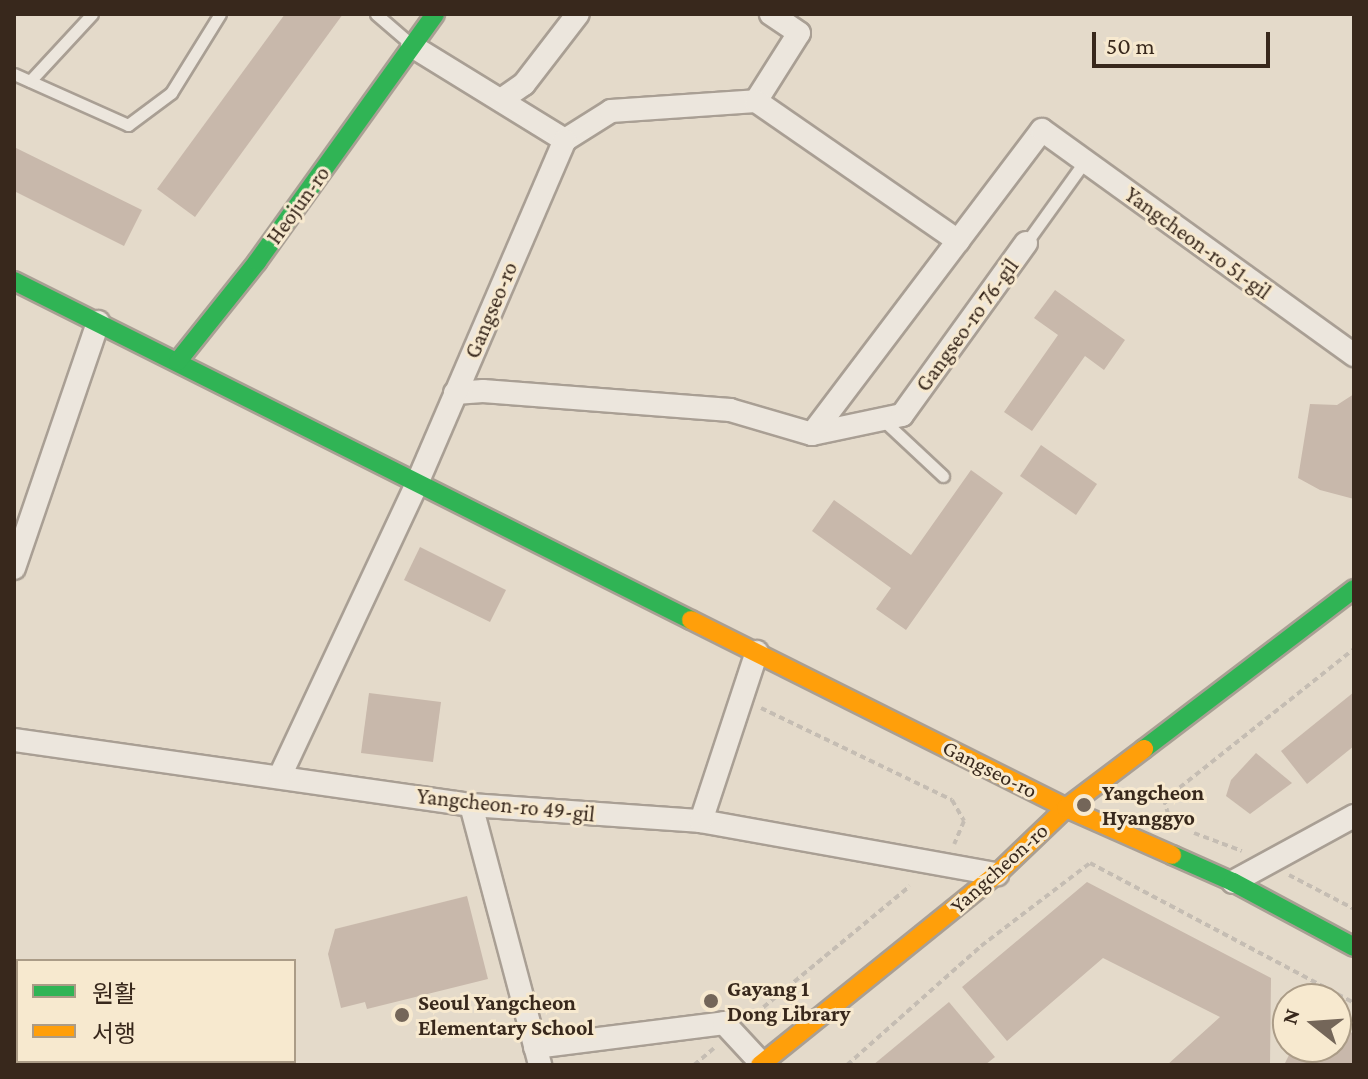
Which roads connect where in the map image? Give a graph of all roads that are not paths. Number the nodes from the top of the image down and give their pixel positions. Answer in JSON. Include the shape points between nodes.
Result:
{"nodes":[{"id":1,"x":92,"y":14,"type":"edge"},
{"id":2,"x":220,"y":14,"type":"edge"},
{"id":3,"x":376,"y":14,"type":"edge"},
{"id":4,"x":435,"y":14,"type":"edge"},
{"id":5,"x":578,"y":14,"type":"edge"},
{"id":6,"x":771,"y":14,"type":"edge"},
{"id":7,"x":412,"y":46,"type":"junction"},
{"id":8,"x":14,"y":74,"type":"edge"},
{"id":9,"x":30,"y":81,"type":"junction"},
{"id":10,"x":501,"y":100,"type":"junction"},
{"id":11,"x":756,"y":101,"type":"junction"},
{"id":12,"x":565,"y":140,"type":"junction"},
{"id":13,"x":1085,"y":161,"type":"junction"},
{"id":14,"x":958,"y":241,"type":"junction"},
{"id":15,"x":1026,"y":243,"type":"joint"},
{"id":16,"x":14,"y":281,"type":"edge"},
{"id":17,"x":98,"y":322,"type":"junction"},
{"id":18,"x":1354,"y":355,"type":"edge"},
{"id":19,"x":178,"y":361,"type":"junction"},
{"id":20,"x":455,"y":393,"type":"junction"},
{"id":21,"x":883,"y":420,"type":"junction"},
{"id":22,"x":812,"y":434,"type":"junction"},
{"id":23,"x":943,"y":476,"type":"dead end"},
{"id":24,"x":418,"y":481,"type":"junction"},
{"id":25,"x":14,"y":568,"type":"edge"},
{"id":26,"x":1354,"y":589,"type":"edge"},
{"id":27,"x":757,"y":652,"type":"junction"},
{"id":28,"x":14,"y":740,"type":"edge"},
{"id":29,"x":280,"y":776,"type":"junction"},
{"id":30,"x":471,"y":805,"type":"junction"},
{"id":31,"x":1066,"y":808,"type":"junction"},
{"id":32,"x":1354,"y":816,"type":"edge"},
{"id":33,"x":701,"y":821,"type":"junction"},
{"id":34,"x":997,"y":874,"type":"junction"},
{"id":35,"x":1233,"y":882,"type":"junction"},
{"id":36,"x":1354,"y":947,"type":"edge"},
{"id":37,"x":538,"y":1056,"type":"edge"},
{"id":38,"x":761,"y":1064,"type":"edge"}],
"edges":[{"from":1,"to":9,"type":"lane"},
{"from":2,"to":9,"type":"lane","via":[[171,93],[128,125]]},
{"from":3,"to":7,"type":"lane"},
{"from":4,"to":7,"type":"main road","name":"Heojun-ro"},
{"from":5,"to":10,"type":"street","via":[[524,84]]},
{"from":6,"to":11,"type":"street","via":[[799,33]]},
{"from":7,"to":10,"type":"street"},
{"from":7,"to":19,"type":"main road","name":"Heojun-ro","via":[[257,262]]},
{"from":8,"to":9,"type":"lane"},
{"from":10,"to":12,"type":"street"},
{"from":11,"to":12,"type":"street","via":[[611,111]]},
{"from":11,"to":14,"type":"street"},
{"from":12,"to":20,"type":"street","name":"Gangseo-ro"},
{"from":13,"to":14,"type":"street","name":"Yangcheon-ro 51-gil","via":[[1042,130]]},
{"from":13,"to":15,"type":"lane","name":"Gangseo-ro 76-gil"},
{"from":13,"to":18,"type":"street","name":"Yangcheon-ro 51-gil"},
{"from":14,"to":22,"type":"street"},
{"from":15,"to":21,"type":"street","name":"Gangseo-ro 76-gil","via":[[902,415]]},
{"from":16,"to":17,"type":"main road","name":"Gangseo-ro"},
{"from":17,"to":19,"type":"main road","name":"Gangseo-ro"},
{"from":17,"to":25,"type":"street"},
{"from":19,"to":24,"type":"main road","name":"Gangseo-ro"},
{"from":20,"to":22,"type":"street","name":"Gangseo-ro 76-gil","via":[[730,410]]},
{"from":20,"to":24,"type":"street","name":"Gangseo-ro"},
{"from":21,"to":22,"type":"street","name":"Gangseo-ro 76-gil"},
{"from":21,"to":23,"type":"lane"},
{"from":24,"to":27,"type":"main road","name":"Gangseo-ro"},
{"from":24,"to":29,"type":"street","name":"Gangseo-ro"},
{"from":26,"to":31,"type":"main road","name":"Yangcheon-ro"},
{"from":27,"to":31,"type":"main road","name":"Gangseo-ro"},
{"from":27,"to":33,"type":"street"},
{"from":28,"to":29,"type":"street","name":"Yangcheon-ro 49-gil"},
{"from":29,"to":30,"type":"street","name":"Yangcheon-ro 49-gil"},
{"from":30,"to":33,"type":"street","name":"Yangcheon-ro 49-gil"},
{"from":30,"to":37,"type":"street"},
{"from":31,"to":34,"type":"main road","name":"Yangcheon-ro"},
{"from":31,"to":35,"type":"main road","name":"Gangseo-ro"},
{"from":32,"to":35,"type":"street"},
{"from":33,"to":34,"type":"street","name":"Yangcheon-ro 49-gil"},
{"from":34,"to":38,"type":"main road","name":"Yangcheon-ro"},
{"from":35,"to":36,"type":"main road","name":"Gangseo-ro"},
{"from":37,"to":38,"type":"street","name":"Yangcheon-ro","via":[[724,1023]]}]}
